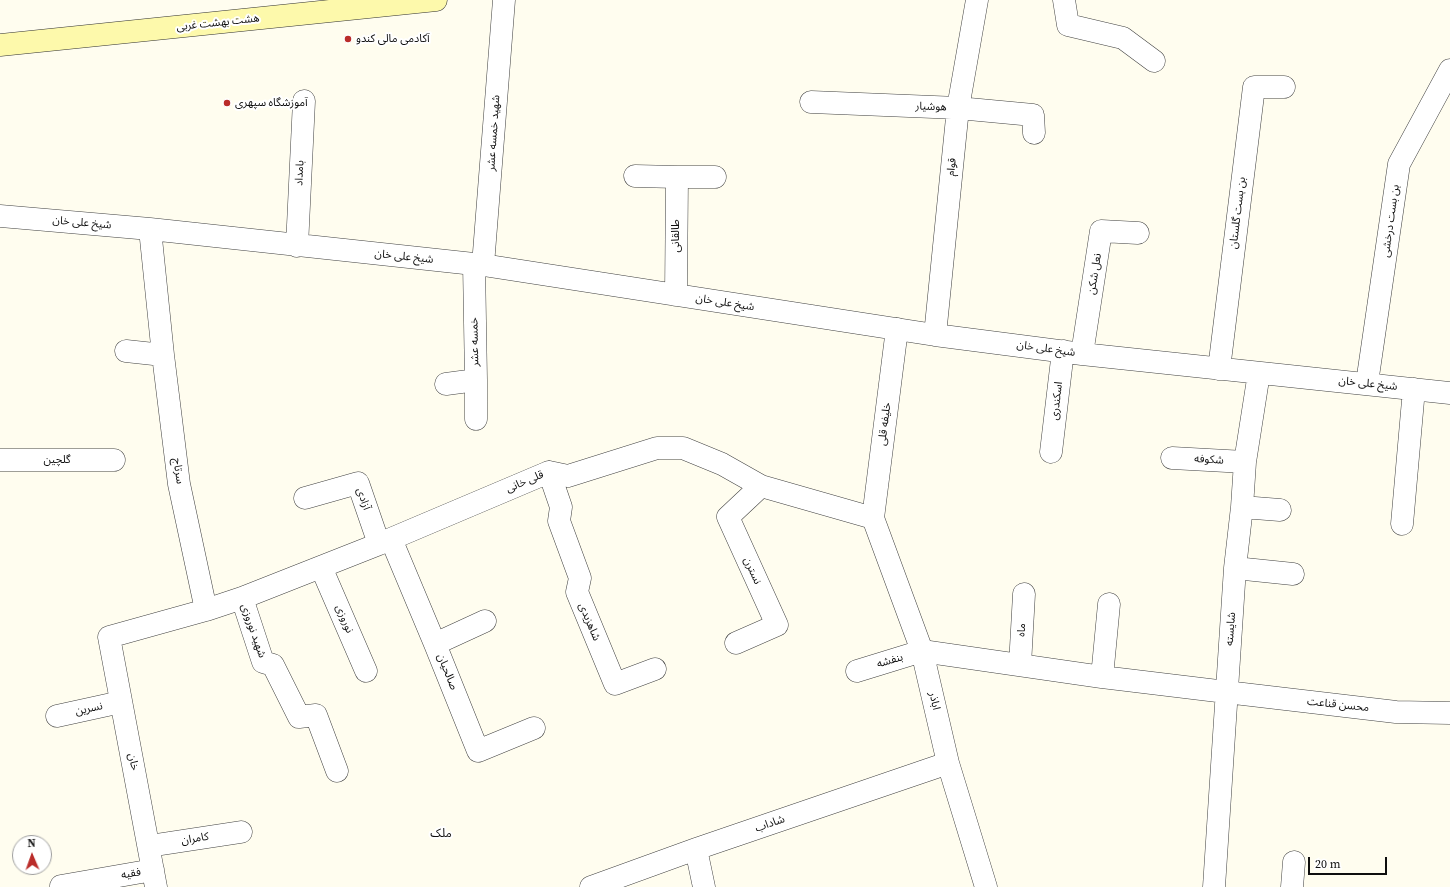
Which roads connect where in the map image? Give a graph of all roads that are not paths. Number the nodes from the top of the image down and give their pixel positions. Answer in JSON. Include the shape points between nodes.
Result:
{"nodes":[{"id":1,"x":436,"y":0,"type":"edge"},
{"id":2,"x":504,"y":0,"type":"edge"},
{"id":3,"x":977,"y":0,"type":"edge"},
{"id":4,"x":1064,"y":0,"type":"edge"},
{"id":5,"x":0,"y":45,"type":"edge"},
{"id":6,"x":1154,"y":61,"type":"dead end"},
{"id":7,"x":1450,"y":70,"type":"edge"},
{"id":8,"x":1284,"y":87,"type":"dead end"},
{"id":9,"x":304,"y":101,"type":"dead end"},
{"id":10,"x":811,"y":102,"type":"dead end"},
{"id":11,"x":958,"y":108,"type":"junction"},
{"id":12,"x":1034,"y":133,"type":"dead end"},
{"id":13,"x":635,"y":176,"type":"dead end"},
{"id":14,"x":677,"y":177,"type":"junction"},
{"id":15,"x":715,"y":177,"type":"dead end"},
{"id":16,"x":0,"y":216,"type":"edge"},
{"id":17,"x":150,"y":229,"type":"junction"},
{"id":18,"x":1138,"y":233,"type":"dead end"},
{"id":19,"x":297,"y":246,"type":"junction"},
{"id":20,"x":478,"y":265,"type":"junction"},
{"id":21,"x":676,"y":295,"type":"junction"},
{"id":22,"x":897,"y":330,"type":"junction"},
{"id":23,"x":935,"y":335,"type":"junction"},
{"id":24,"x":126,"y":351,"type":"dead end"},
{"id":25,"x":1073,"y":352,"type":"junction"},
{"id":26,"x":163,"y":355,"type":"junction"},
{"id":27,"x":1219,"y":369,"type":"junction"},
{"id":28,"x":1259,"y":373,"type":"junction"},
{"id":29,"x":476,"y":380,"type":"junction"},
{"id":30,"x":1367,"y":383,"type":"junction"},
{"id":31,"x":446,"y":384,"type":"dead end"},
{"id":32,"x":1414,"y":389,"type":"junction"},
{"id":33,"x":1450,"y":393,"type":"edge"},
{"id":34,"x":476,"y":419,"type":"dead end"},
{"id":35,"x":1051,"y":452,"type":"dead end"},
{"id":36,"x":1172,"y":458,"type":"dead end"},
{"id":37,"x":0,"y":460,"type":"edge"},
{"id":38,"x":114,"y":460,"type":"dead end"},
{"id":39,"x":1245,"y":462,"type":"junction"},
{"id":40,"x":549,"y":472,"type":"junction"},
{"id":41,"x":761,"y":486,"type":"junction"},
{"id":42,"x":305,"y":498,"type":"dead end"},
{"id":43,"x":1242,"y":507,"type":"junction"},
{"id":44,"x":1280,"y":510,"type":"dead end"},
{"id":45,"x":873,"y":518,"type":"junction"},
{"id":46,"x":1402,"y":524,"type":"dead end"},
{"id":47,"x":385,"y":541,"type":"junction"},
{"id":48,"x":321,"y":567,"type":"junction"},
{"id":49,"x":1235,"y":568,"type":"junction"},
{"id":50,"x":1293,"y":574,"type":"dead end"},
{"id":51,"x":1024,"y":594,"type":"dead end"},
{"id":52,"x":242,"y":598,"type":"junction"},
{"id":53,"x":1109,"y":604,"type":"dead end"},
{"id":54,"x":206,"y":610,"type":"junction"},
{"id":55,"x":485,"y":621,"type":"dead end"},
{"id":56,"x":436,"y":644,"type":"junction"},
{"id":57,"x":736,"y":644,"type":"dead end"},
{"id":58,"x":922,"y":651,"type":"junction"},
{"id":59,"x":1020,"y":665,"type":"junction"},
{"id":60,"x":655,"y":669,"type":"dead end"},
{"id":61,"x":366,"y":671,"type":"dead end"},
{"id":62,"x":857,"y":671,"type":"dead end"},
{"id":63,"x":1102,"y":676,"type":"junction"},
{"id":64,"x":1226,"y":692,"type":"junction"},
{"id":65,"x":121,"y":702,"type":"junction"},
{"id":66,"x":1450,"y":713,"type":"edge"},
{"id":67,"x":57,"y":716,"type":"dead end"},
{"id":68,"x":534,"y":728,"type":"dead end"},
{"id":69,"x":948,"y":763,"type":"junction"},
{"id":70,"x":337,"y":771,"type":"dead end"},
{"id":71,"x":241,"y":832,"type":"dead end"},
{"id":72,"x":149,"y":846,"type":"junction"},
{"id":73,"x":696,"y":849,"type":"junction"},
{"id":74,"x":1294,"y":862,"type":"dead end"},
{"id":75,"x":155,"y":879,"type":"edge"},
{"id":76,"x":61,"y":886,"type":"edge"},
{"id":77,"x":591,"y":887,"type":"edge"},
{"id":78,"x":704,"y":887,"type":"edge"},
{"id":79,"x":986,"y":887,"type":"edge"},
{"id":80,"x":1214,"y":887,"type":"edge"},
{"id":81,"x":1292,"y":887,"type":"edge"}],
"edges":[{"from":1,"to":5,"type":"main road","name":"هشت بهشت غربی"},
{"from":2,"to":20,"type":"street","name":"شهید خمسه عشر"},
{"from":3,"to":11,"type":"street","name":"قوام"},
{"from":4,"to":6,"type":"street","via":[[1068,25],[1123,38]]},
{"from":7,"to":30,"type":"street","name":"بن بست درخشی","via":[[1399,164]]},
{"from":8,"to":27,"type":"street","name":"بن بست گلستان","via":[[1254,87]]},
{"from":9,"to":19,"type":"street","name":"بامداد"},
{"from":10,"to":11,"type":"street","name":"هوشیار"},
{"from":11,"to":12,"type":"street","name":"هوشیار","via":[[1033,115]]},
{"from":11,"to":23,"type":"street","name":"قوام"},
{"from":13,"to":14,"type":"street"},
{"from":14,"to":15,"type":"street"},
{"from":14,"to":21,"type":"street","name":"طالقانی"},
{"from":16,"to":17,"type":"street","name":"شیخ علی خان"},
{"from":17,"to":19,"type":"street","name":"شیخ علی خان"},
{"from":17,"to":26,"type":"street","name":"سرتاج"},
{"from":18,"to":25,"type":"street","name":"نعل شکن","via":[[1101,231]]},
{"from":19,"to":20,"type":"street","name":"شیخ علی خان"},
{"from":20,"to":21,"type":"street","name":"شیخ علی خان"},
{"from":20,"to":29,"type":"street","name":"خمسه عشر"},
{"from":21,"to":22,"type":"street","name":"شیخ علی خان"},
{"from":22,"to":23,"type":"street","name":"شیخ علی خان"},
{"from":22,"to":45,"type":"street","name":"خلیفه قلی"},
{"from":23,"to":25,"type":"street","name":"شیخ علی خان"},
{"from":24,"to":26,"type":"street"},
{"from":25,"to":27,"type":"street","name":"شیخ علی خان"},
{"from":25,"to":35,"type":"street","name":"اسکندری"},
{"from":26,"to":54,"type":"street","name":"سرتاج","via":[[179,484]]},
{"from":27,"to":28,"type":"street","name":"شیخ علی خان"},
{"from":28,"to":30,"type":"street","name":"شیخ علی خان"},
{"from":28,"to":39,"type":"street","name":"شایسته"},
{"from":29,"to":31,"type":"street"},
{"from":29,"to":34,"type":"street","name":"خمسه عشر"},
{"from":30,"to":32,"type":"street","name":"شیخ علی خان"},
{"from":32,"to":33,"type":"street","name":"شیخ علی خان"},
{"from":32,"to":46,"type":"street"},
{"from":36,"to":39,"type":"street","name":"شکوفه"},
{"from":37,"to":38,"type":"street","name":"گلچین"},
{"from":39,"to":43,"type":"street","name":"شایسته"},
{"from":40,"to":41,"type":"street","name":"قلی خانی","via":[[568,476],[657,448],[683,448],[722,464]]},
{"from":40,"to":47,"type":"street","name":"قلی خانی"},
{"from":40,"to":60,"type":"street","name":"شاهزیدی","via":[[562,507],[559,521],[580,578],[577,592],[615,684]]},
{"from":41,"to":45,"type":"street","name":"قلی خانی"},
{"from":41,"to":57,"type":"street","name":"نسترن","via":[[728,517],[777,625]]},
{"from":42,"to":47,"type":"street","name":"آزادی","via":[[358,483]]},
{"from":43,"to":44,"type":"street"},
{"from":43,"to":49,"type":"street","name":"شایسته"},
{"from":45,"to":58,"type":"street","name":"اباذر"},
{"from":47,"to":48,"type":"street","name":"قلی خانی"},
{"from":47,"to":56,"type":"street","name":"صالحیان"},
{"from":48,"to":52,"type":"street","name":"قلی خانی"},
{"from":48,"to":61,"type":"street","name":"نوروزی"},
{"from":49,"to":50,"type":"street"},
{"from":49,"to":64,"type":"street","name":"شایسته"},
{"from":51,"to":59,"type":"street","name":"ماه"},
{"from":52,"to":54,"type":"street","name":"قلی خانی"},
{"from":52,"to":70,"type":"street","name":"شهید نوروزی","via":[[263,662],[273,665],[299,717],[316,715]]},
{"from":53,"to":63,"type":"street"},
{"from":54,"to":65,"type":"street","name":"خان","via":[[109,637]]},
{"from":55,"to":56,"type":"street"},
{"from":56,"to":68,"type":"street","name":"صالحیان","via":[[478,751]]},
{"from":58,"to":59,"type":"street","name":"محسن قناعت"},
{"from":58,"to":62,"type":"street","name":"بنفشه"},
{"from":58,"to":69,"type":"street","name":"اباذر"},
{"from":59,"to":63,"type":"street","name":"محسن قناعت"},
{"from":63,"to":64,"type":"street","name":"محسن قناعت"},
{"from":64,"to":66,"type":"street","name":"محسن قناعت","via":[[1396,712]]},
{"from":64,"to":80,"type":"street","name":"شایسته"},
{"from":65,"to":67,"type":"street","name":"نسرین"},
{"from":65,"to":72,"type":"street","name":"خان"},
{"from":69,"to":73,"type":"street","name":"شاداب"},
{"from":69,"to":79,"type":"street","name":"اباذر"},
{"from":71,"to":72,"type":"street","name":"کامران"},
{"from":72,"to":75,"type":"street","name":"خان"},
{"from":73,"to":77,"type":"street","name":"شاداب"},
{"from":73,"to":78,"type":"street"},
{"from":74,"to":81,"type":"street"},
{"from":75,"to":76,"type":"street","name":"فقیه"}]}
